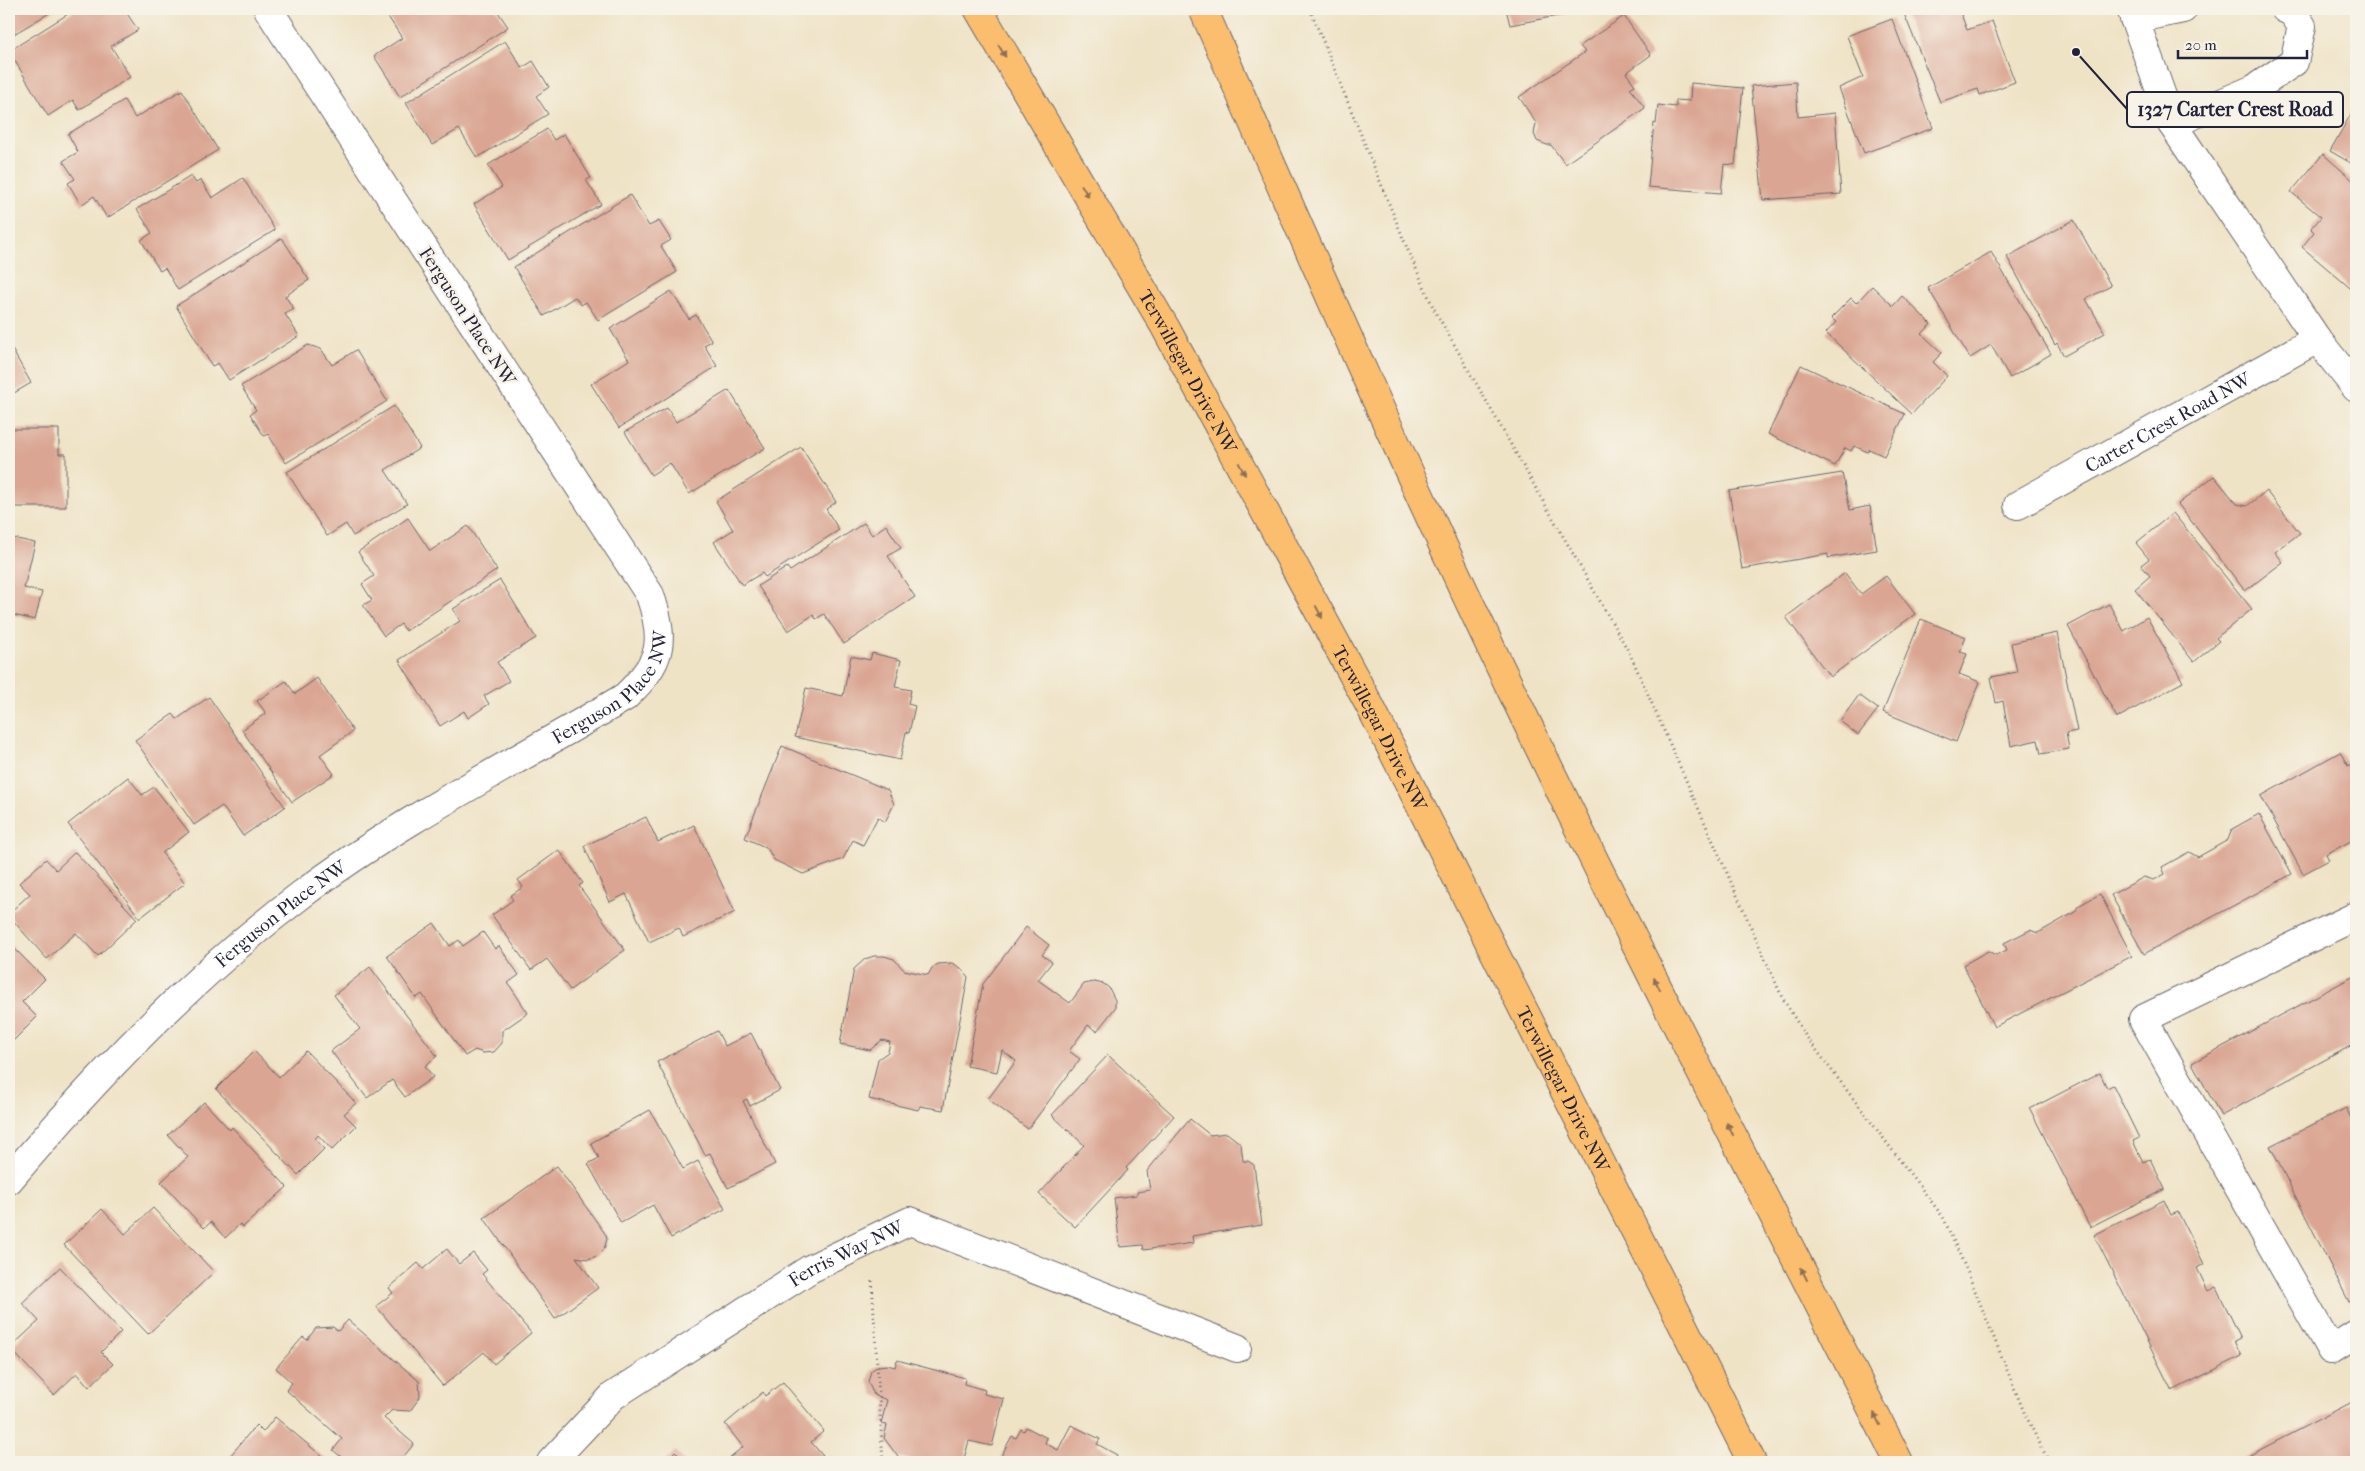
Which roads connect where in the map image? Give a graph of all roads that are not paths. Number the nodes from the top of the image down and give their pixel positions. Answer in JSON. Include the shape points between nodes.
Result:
{"nodes":[{"id":1,"x":268,"y":9,"type":"edge"},
{"id":2,"x":978,"y":9,"type":"edge"},
{"id":3,"x":1203,"y":9,"type":"edge"},
{"id":4,"x":2182,"y":9,"type":"edge"},
{"id":5,"x":2285,"y":9,"type":"edge"},
{"id":6,"x":2133,"y":14,"type":"edge"},
{"id":7,"x":2172,"y":124,"type":"junction"},
{"id":8,"x":2317,"y":340,"type":"junction"},
{"id":9,"x":2356,"y":388,"type":"edge"},
{"id":10,"x":2018,"y":505,"type":"dead end"},
{"id":11,"x":2356,"y":916,"type":"edge"},
{"id":12,"x":9,"y":1180,"type":"edge"},
{"id":13,"x":2356,"y":1334,"type":"edge"},
{"id":14,"x":1237,"y":1348,"type":"dead end"},
{"id":15,"x":551,"y":1462,"type":"edge"},
{"id":16,"x":1752,"y":1462,"type":"edge"},
{"id":17,"x":1899,"y":1462,"type":"edge"}],
"edges":[{"from":1,"to":12,"type":"street","name":"Ferguson Place NW","via":[[650,595],[660,631],[656,657],[645,678],[625,697],[441,801],[293,901],[194,983],[109,1067]]},
{"from":2,"to":16,"type":"main road","name":"Terwillegar Drive NW","one_way":true,"via":[[1165,326],[1371,708]]},
{"from":17,"to":3,"type":"main road","one_way":true,"via":[[1517,702],[1400,451]]},
{"from":4,"to":6,"type":"street"},
{"from":5,"to":7,"type":"street","via":[[2292,12],[2302,26],[2294,62],[2254,89]]},
{"from":6,"to":7,"type":"street"},
{"from":7,"to":8,"type":"street"},
{"from":8,"to":9,"type":"street"},
{"from":8,"to":10,"type":"street","name":"Carter Crest Road NW"},
{"from":11,"to":13,"type":"street","via":[[2143,1019],[2331,1350]]},
{"from":14,"to":15,"type":"street","name":"Ferris Way NW","via":[[910,1221],[810,1269],[613,1396]]}]}
